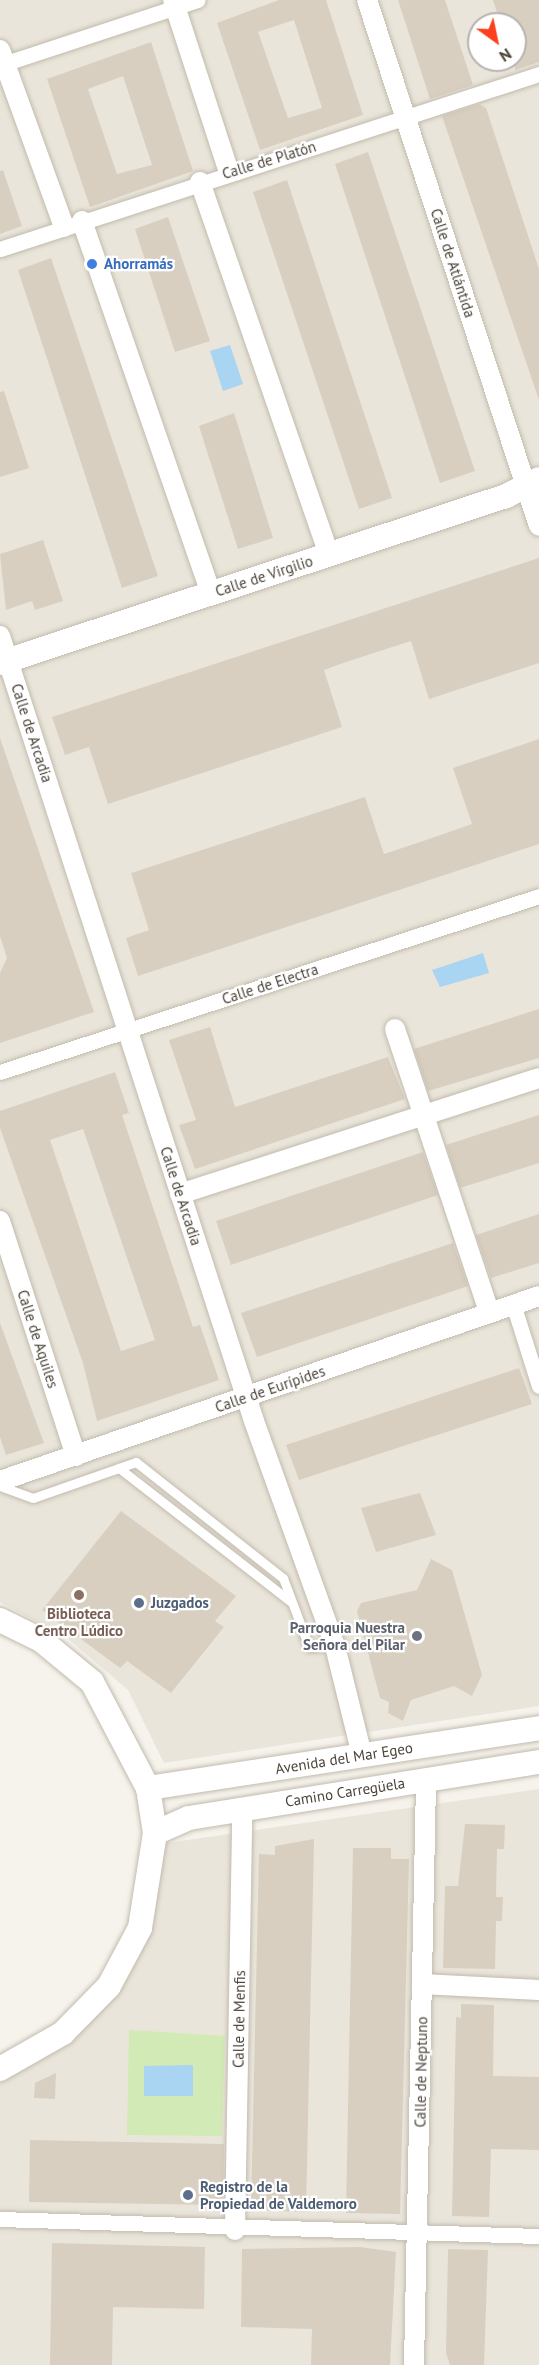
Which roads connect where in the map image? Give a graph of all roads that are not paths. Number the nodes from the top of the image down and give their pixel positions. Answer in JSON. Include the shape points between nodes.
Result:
{"nodes":[{"id":1,"x":198,"y":0,"type":"edge"},
{"id":2,"x":367,"y":0,"type":"edge"},
{"id":3,"x":174,"y":4,"type":"edge"},
{"id":4,"x":2,"y":60,"type":"edge"},
{"id":5,"x":539,"y":74,"type":"edge"},
{"id":6,"x":405,"y":118,"type":"junction"},
{"id":7,"x":229,"y":172,"type":"junction"},
{"id":8,"x":200,"y":182,"type":"junction"},
{"id":9,"x":73,"y":224,"type":"junction"},
{"id":10,"x":0,"y":249,"type":"edge"},
{"id":11,"x":535,"y":486,"type":"edge"},
{"id":12,"x":539,"y":526,"type":"edge"},
{"id":13,"x":329,"y":555,"type":"junction"},
{"id":14,"x":211,"y":593,"type":"junction"},
{"id":15,"x":0,"y":636,"type":"edge"},
{"id":16,"x":4,"y":662,"type":"edge"},
{"id":17,"x":539,"y":896,"type":"edge"},
{"id":18,"x":395,"y":1029,"type":"dead end"},
{"id":19,"x":128,"y":1030,"type":"junction"},
{"id":20,"x":0,"y":1072,"type":"edge"},
{"id":21,"x":539,"y":1078,"type":"edge"},
{"id":22,"x":425,"y":1116,"type":"junction"},
{"id":23,"x":180,"y":1194,"type":"junction"},
{"id":24,"x":0,"y":1221,"type":"edge"},
{"id":25,"x":539,"y":1296,"type":"edge"},
{"id":26,"x":513,"y":1304,"type":"junction"},
{"id":27,"x":489,"y":1312,"type":"junction"},
{"id":28,"x":539,"y":1386,"type":"edge"},
{"id":29,"x":246,"y":1397,"type":"junction"},
{"id":30,"x":76,"y":1456,"type":"junction"},
{"id":31,"x":119,"y":1468,"type":"junction"},
{"id":32,"x":0,"y":1481,"type":"edge"},
{"id":33,"x":0,"y":1486,"type":"edge"},
{"id":34,"x":290,"y":1601,"type":"junction"},
{"id":35,"x":0,"y":1620,"type":"edge"},
{"id":36,"x":335,"y":1647,"type":"junction"},
{"id":37,"x":539,"y":1728,"type":"edge"},
{"id":38,"x":362,"y":1755,"type":"junction"},
{"id":39,"x":539,"y":1762,"type":"edge"},
{"id":40,"x":426,"y":1780,"type":"junction"},
{"id":41,"x":148,"y":1788,"type":"junction"},
{"id":42,"x":242,"y":1809,"type":"junction"},
{"id":43,"x":155,"y":1833,"type":"junction"},
{"id":44,"x":422,"y":1984,"type":"junction"},
{"id":45,"x":539,"y":1990,"type":"edge"},
{"id":46,"x":2,"y":2070,"type":"edge"},
{"id":47,"x":0,"y":2219,"type":"edge"},
{"id":48,"x":235,"y":2230,"type":"junction"},
{"id":49,"x":418,"y":2232,"type":"junction"},
{"id":50,"x":539,"y":2236,"type":"edge"},
{"id":51,"x":414,"y":2365,"type":"edge"}],
"edges":[{"from":1,"to":3,"type":"street"},
{"from":2,"to":6,"type":"street","name":"Calle de Atlántida"},
{"from":3,"to":4,"type":"street"},
{"from":3,"to":7,"type":"street"},
{"from":4,"to":9,"type":"street"},
{"from":5,"to":6,"type":"street","name":"Calle de Platón"},
{"from":6,"to":7,"type":"street","name":"Calle de Platón"},
{"from":6,"to":11,"type":"street","name":"Calle de Atlántida"},
{"from":7,"to":8,"type":"street","name":"Calle de Platón"},
{"from":8,"to":9,"type":"street","name":"Calle de Platón"},
{"from":8,"to":13,"type":"street"},
{"from":9,"to":10,"type":"street","name":"Calle de Platón"},
{"from":9,"to":14,"type":"street"},
{"from":11,"to":12,"type":"street","name":"Calle de Atlántida"},
{"from":11,"to":13,"type":"street","name":"Calle de Virgilio"},
{"from":13,"to":14,"type":"street","name":"Calle de Virgilio"},
{"from":14,"to":16,"type":"street","name":"Calle de Virgilio"},
{"from":15,"to":16,"type":"street","name":"Calle de Arcadia"},
{"from":16,"to":19,"type":"street","name":"Calle de Arcadia"},
{"from":17,"to":19,"type":"street","name":"Calle de Electra"},
{"from":18,"to":22,"type":"street"},
{"from":19,"to":20,"type":"street","name":"Calle de Electra"},
{"from":19,"to":23,"type":"street","name":"Calle de Arcadia"},
{"from":21,"to":22,"type":"street"},
{"from":22,"to":23,"type":"street"},
{"from":22,"to":27,"type":"street"},
{"from":23,"to":29,"type":"street","name":"Calle de Arcadia"},
{"from":24,"to":30,"type":"street","name":"Calle de Aquiles"},
{"from":25,"to":26,"type":"street","name":"Calle de Eurípides"},
{"from":26,"to":27,"type":"street","name":"Calle de Eurípides"},
{"from":26,"to":28,"type":"street"},
{"from":27,"to":29,"type":"street","name":"Calle de Eurípides"},
{"from":29,"to":30,"type":"street","name":"Calle de Eurípides"},
{"from":29,"to":36,"type":"street","name":"Calle de Arcadia"},
{"from":30,"to":32,"type":"street","name":"Calle de Eurípides"},
{"from":31,"to":33,"type":"lane","via":[[33,1498]]},
{"from":31,"to":34,"type":"lane"},
{"from":31,"to":34,"type":"lane","via":[[136,1462],[221,1526],[283,1578]]},
{"from":34,"to":36,"type":"lane","via":[[309,1647]]},
{"from":35,"to":41,"type":"street","via":[[41,1640],[92,1682]]},
{"from":36,"to":38,"type":"street","name":"Calle de Arcadia"},
{"from":37,"to":38,"type":"street","name":"Avenida del Mar Egeo"},
{"from":38,"to":41,"type":"street","name":"Avenida del Mar Egeo"},
{"from":39,"to":40,"type":"street","name":"Camino Carregüela"},
{"from":40,"to":42,"type":"street","name":"Camino Carregüela"},
{"from":40,"to":44,"type":"street","name":"Calle de Neptuno"},
{"from":41,"to":43,"type":"street"},
{"from":42,"to":43,"type":"street","name":"Camino Carregüela","via":[[189,1818]]},
{"from":42,"to":48,"type":"street","name":"Calle de Menfis"},
{"from":43,"to":46,"type":"street","via":[[140,1928],[109,1986],[63,2033]]},
{"from":44,"to":45,"type":"street"},
{"from":44,"to":49,"type":"street","name":"Calle de Neptuno"},
{"from":47,"to":48,"type":"street"},
{"from":48,"to":49,"type":"street"},
{"from":49,"to":50,"type":"street"},
{"from":49,"to":51,"type":"street","name":"Calle de Neptuno"}]}
